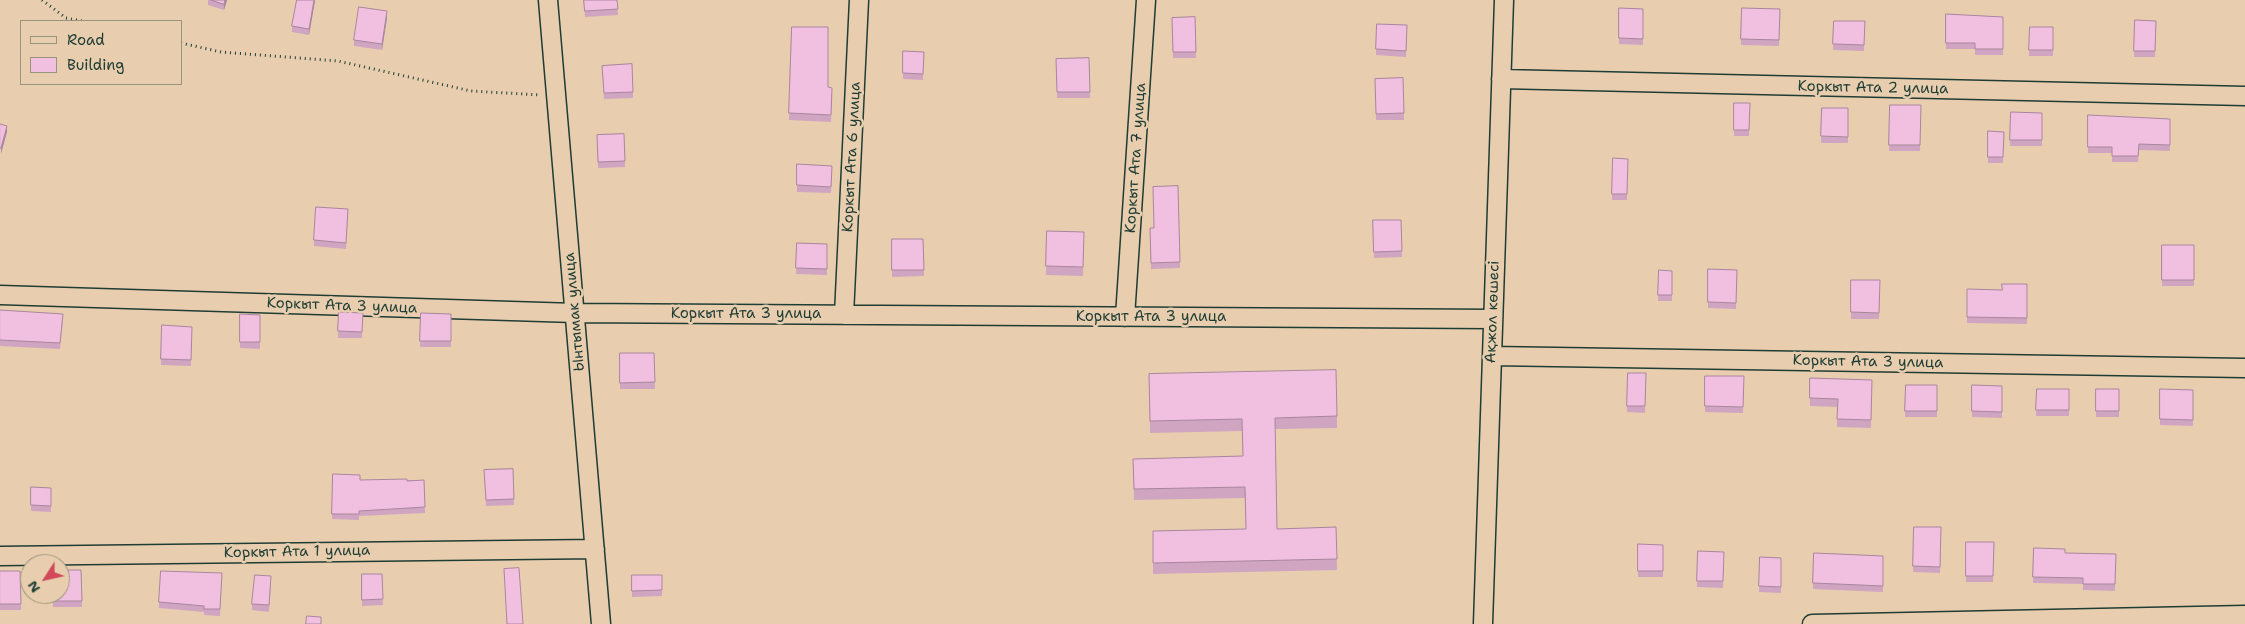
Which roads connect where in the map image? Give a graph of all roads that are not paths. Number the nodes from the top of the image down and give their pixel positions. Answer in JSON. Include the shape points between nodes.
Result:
{"nodes":[{"id":1,"x":548,"y":0,"type":"edge"},
{"id":2,"x":859,"y":0,"type":"edge"},
{"id":3,"x":1146,"y":0,"type":"edge"},
{"id":4,"x":1504,"y":0,"type":"edge"},
{"id":5,"x":1501,"y":79,"type":"junction"},
{"id":6,"x":2245,"y":96,"type":"edge"},
{"id":7,"x":0,"y":294,"type":"edge"},
{"id":8,"x":575,"y":313,"type":"junction"},
{"id":9,"x":844,"y":315,"type":"junction"},
{"id":10,"x":1125,"y":317,"type":"junction"},
{"id":11,"x":1493,"y":319,"type":"junction"},
{"id":12,"x":1492,"y":356,"type":"junction"},
{"id":13,"x":2245,"y":368,"type":"edge"},
{"id":14,"x":595,"y":549,"type":"junction"},
{"id":15,"x":0,"y":556,"type":"edge"},
{"id":16,"x":2245,"y":615,"type":"edge"},
{"id":17,"x":601,"y":624,"type":"edge"},
{"id":18,"x":1483,"y":624,"type":"edge"},
{"id":19,"x":1812,"y":624,"type":"edge"}],
"edges":[{"from":1,"to":8,"type":"street","name":"Ынтымак улица"},
{"from":2,"to":9,"type":"street","name":"Коркыт Ата 6 улица"},
{"from":3,"to":10,"type":"street","name":"Коркыт Ата 7 улица"},
{"from":4,"to":5,"type":"street","name":"Ақжол көшесі"},
{"from":5,"to":6,"type":"street","name":"Коркыт Ата 2 улица"},
{"from":5,"to":11,"type":"street","name":"Ақжол көшесі"},
{"from":7,"to":8,"type":"street","name":"Коркыт Ата 3 улица"},
{"from":8,"to":9,"type":"street","name":"Коркыт Ата 3 улица"},
{"from":8,"to":14,"type":"street","name":"Ынтымак улица"},
{"from":9,"to":10,"type":"street","name":"Коркыт Ата 3 улица"},
{"from":10,"to":11,"type":"street","name":"Коркыт Ата 3 улица"},
{"from":11,"to":12,"type":"street","name":"Ақжол көшесі"},
{"from":12,"to":13,"type":"street","name":"Коркыт Ата 3 улица"},
{"from":12,"to":18,"type":"street","name":"Ақжол көшесі"},
{"from":14,"to":15,"type":"street","name":"Коркыт Ата 1 улица"},
{"from":14,"to":17,"type":"street","name":"Ынтымак улица"},
{"from":16,"to":19,"type":"street"}]}
